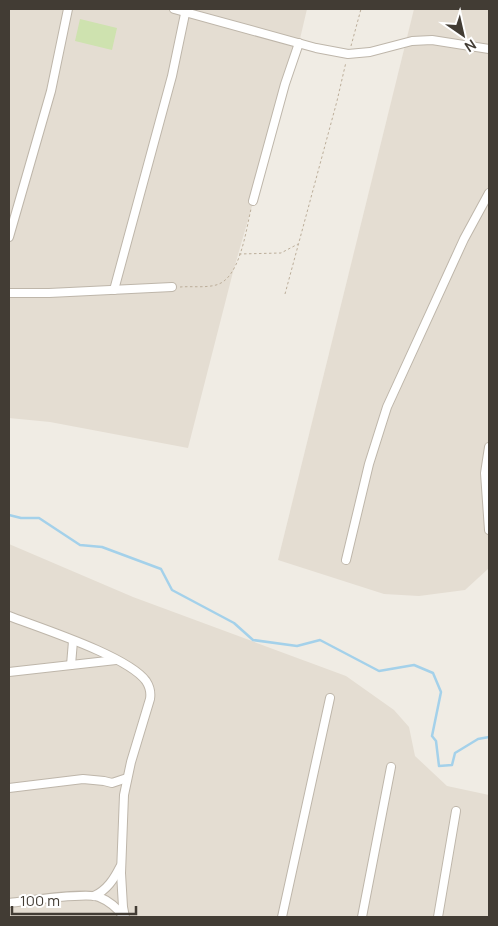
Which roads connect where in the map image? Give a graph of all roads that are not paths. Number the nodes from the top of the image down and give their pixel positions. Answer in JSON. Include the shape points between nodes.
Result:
{"nodes":[{"id":1,"x":68,"y":9,"type":"edge"},
{"id":2,"x":174,"y":9,"type":"edge"},
{"id":3,"x":186,"y":10,"type":"edge"},
{"id":4,"x":299,"y":43,"type":"junction"},
{"id":5,"x":489,"y":50,"type":"edge"},
{"id":6,"x":489,"y":193,"type":"edge"},
{"id":7,"x":253,"y":201,"type":"road end"},
{"id":8,"x":9,"y":237,"type":"edge"},
{"id":9,"x":172,"y":287,"type":"road end"},
{"id":10,"x":114,"y":290,"type":"junction"},
{"id":11,"x":9,"y":293,"type":"edge"},
{"id":12,"x":489,"y":447,"type":"edge"},
{"id":13,"x":489,"y":530,"type":"edge"},
{"id":14,"x":346,"y":560,"type":"dead end"},
{"id":15,"x":9,"y":616,"type":"edge"},
{"id":16,"x":73,"y":641,"type":"junction"},
{"id":17,"x":116,"y":660,"type":"junction"},
{"id":18,"x":71,"y":665,"type":"junction"},
{"id":19,"x":9,"y":672,"type":"edge"},
{"id":20,"x":330,"y":698,"type":"dead end"},
{"id":21,"x":391,"y":767,"type":"dead end"},
{"id":22,"x":127,"y":778,"type":"junction"},
{"id":23,"x":112,"y":783,"type":"junction"},
{"id":24,"x":9,"y":788,"type":"edge"},
{"id":25,"x":124,"y":794,"type":"junction"},
{"id":26,"x":456,"y":811,"type":"dead end"},
{"id":27,"x":121,"y":865,"type":"junction"},
{"id":28,"x":94,"y":896,"type":"junction"},
{"id":29,"x":9,"y":903,"type":"edge"},
{"id":30,"x":125,"y":917,"type":"edge"},
{"id":31,"x":282,"y":917,"type":"edge"},
{"id":32,"x":362,"y":917,"type":"edge"},
{"id":33,"x":438,"y":917,"type":"edge"}],
"edges":[{"from":1,"to":8,"type":"street","via":[[51,91]]},
{"from":2,"to":3,"type":"street"},
{"from":3,"to":4,"type":"street"},
{"from":3,"to":10,"type":"street","via":[[165,103]]},
{"from":4,"to":5,"type":"street","via":[[348,54],[432,40]]},
{"from":4,"to":7,"type":"street"},
{"from":6,"to":14,"type":"street","via":[[464,239],[387,407],[369,464]]},
{"from":9,"to":10,"type":"street"},
{"from":10,"to":11,"type":"street"},
{"from":12,"to":13,"type":"street","via":[[485,473]]},
{"from":15,"to":16,"type":"street"},
{"from":16,"to":17,"type":"street"},
{"from":16,"to":18,"type":"street"},
{"from":17,"to":18,"type":"street"},
{"from":17,"to":22,"type":"street","via":[[145,680],[151,692]]},
{"from":18,"to":19,"type":"street"},
{"from":20,"to":31,"type":"street"},
{"from":21,"to":32,"type":"street"},
{"from":22,"to":23,"type":"street"},
{"from":22,"to":25,"type":"street"},
{"from":23,"to":24,"type":"street","via":[[83,779]]},
{"from":23,"to":25,"type":"street"},
{"from":25,"to":27,"type":"street"},
{"from":26,"to":33,"type":"street"},
{"from":27,"to":28,"type":"street","via":[[112,882]]},
{"from":27,"to":30,"type":"street"},
{"from":28,"to":29,"type":"street"},
{"from":28,"to":30,"type":"street","via":[[106,901]]}]}
